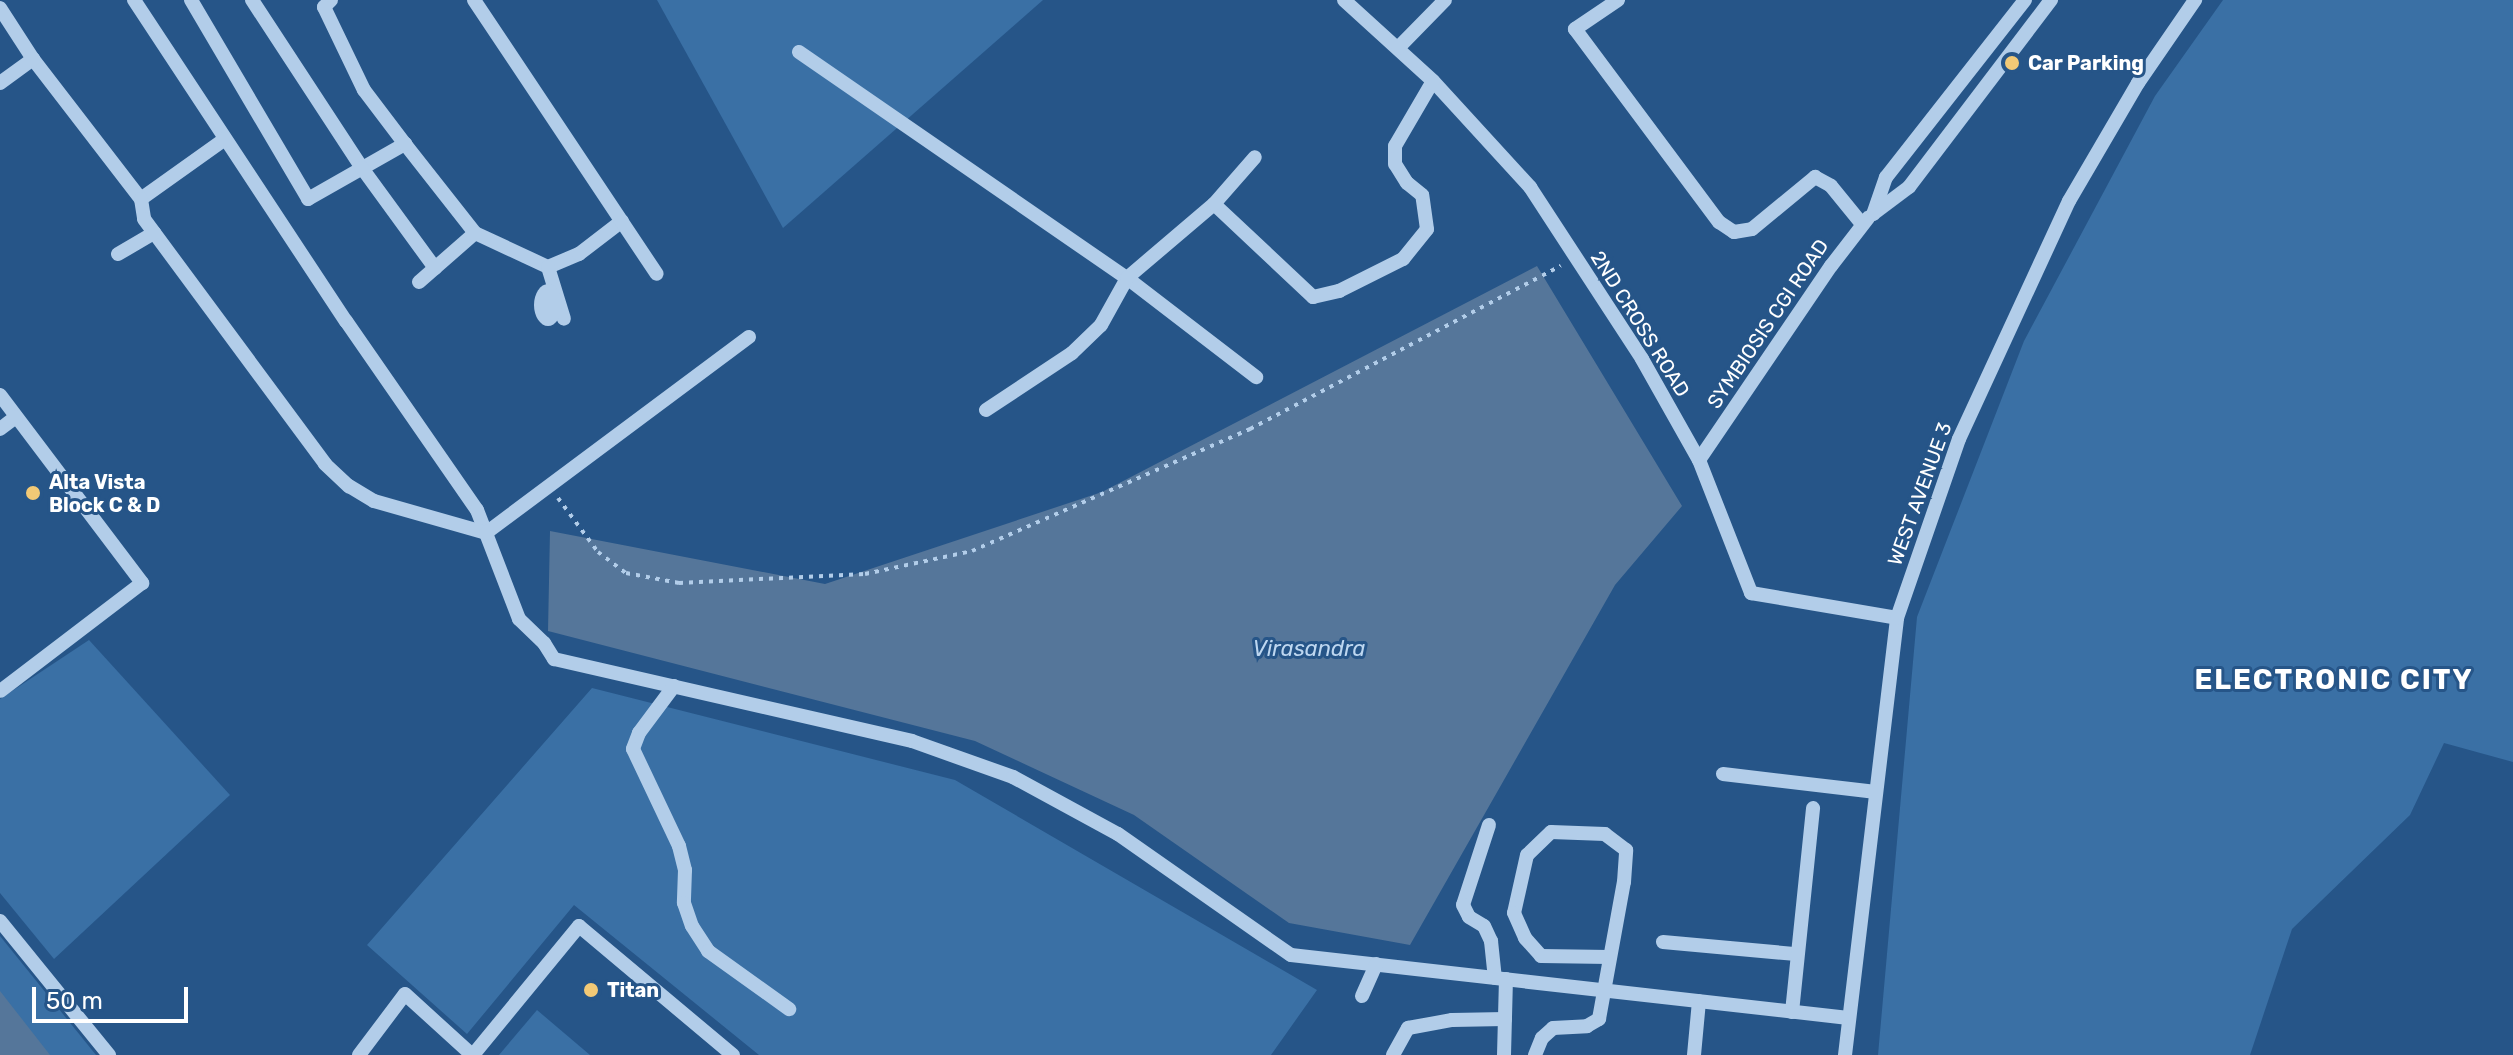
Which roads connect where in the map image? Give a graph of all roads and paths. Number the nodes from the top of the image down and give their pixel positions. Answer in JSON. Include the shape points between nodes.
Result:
{"nodes":[{"id":1,"x":134,"y":0,"type":"edge"},
{"id":2,"x":191,"y":0,"type":"edge"},
{"id":3,"x":252,"y":0,"type":"edge"},
{"id":4,"x":331,"y":0,"type":"edge"},
{"id":5,"x":474,"y":0,"type":"edge"},
{"id":6,"x":1344,"y":0,"type":"edge"},
{"id":7,"x":1445,"y":0,"type":"edge"},
{"id":8,"x":1618,"y":0,"type":"edge"},
{"id":9,"x":2025,"y":0,"type":"edge"},
{"id":10,"x":2195,"y":0,"type":"edge"},
{"id":11,"x":2043,"y":3,"type":"edge"},
{"id":12,"x":2,"y":17,"type":"edge"},
{"id":13,"x":1398,"y":48,"type":"junction"},
{"id":14,"x":799,"y":52,"type":"dead end"},
{"id":15,"x":33,"y":59,"type":"junction"},
{"id":16,"x":1433,"y":81,"type":"junction"},
{"id":17,"x":0,"y":83,"type":"edge"},
{"id":18,"x":225,"y":139,"type":"junction"},
{"id":19,"x":405,"y":144,"type":"junction"},
{"id":20,"x":1255,"y":157,"type":"dead end"},
{"id":21,"x":362,"y":168,"type":"junction"},
{"id":22,"x":141,"y":199,"type":"junction"},
{"id":23,"x":1214,"y":204,"type":"junction"},
{"id":24,"x":1868,"y":219,"type":"junction"},
{"id":25,"x":622,"y":221,"type":"junction"},
{"id":26,"x":154,"y":233,"type":"junction"},
{"id":27,"x":475,"y":233,"type":"junction"},
{"id":28,"x":118,"y":254,"type":"dead end"},
{"id":29,"x":1576,"y":258,"type":"junction"},
{"id":30,"x":548,"y":267,"type":"junction"},
{"id":31,"x":435,"y":268,"type":"junction"},
{"id":32,"x":657,"y":274,"type":"dead end"},
{"id":33,"x":1127,"y":278,"type":"junction"},
{"id":34,"x":419,"y":282,"type":"dead end"},
{"id":35,"x":564,"y":319,"type":"dead end"},
{"id":36,"x":749,"y":337,"type":"dead end"},
{"id":37,"x":1256,"y":377,"type":"dead end"},
{"id":38,"x":0,"y":395,"type":"edge"},
{"id":39,"x":986,"y":410,"type":"dead end"},
{"id":40,"x":16,"y":417,"type":"junction"},
{"id":41,"x":0,"y":429,"type":"edge"},
{"id":42,"x":1699,"y":460,"type":"junction"},
{"id":43,"x":549,"y":486,"type":"junction"},
{"id":44,"x":486,"y":533,"type":"junction"},
{"id":45,"x":1897,"y":618,"type":"junction"},
{"id":46,"x":674,"y":686,"type":"junction"},
{"id":47,"x":0,"y":691,"type":"edge"},
{"id":48,"x":1723,"y":774,"type":"dead end"},
{"id":49,"x":1876,"y":792,"type":"junction"},
{"id":50,"x":1813,"y":808,"type":"dead end"},
{"id":51,"x":1489,"y":825,"type":"dead end"},
{"id":52,"x":0,"y":921,"type":"edge"},
{"id":53,"x":1663,"y":942,"type":"dead end"},
{"id":54,"x":1796,"y":954,"type":"junction"},
{"id":55,"x":1609,"y":957,"type":"junction"},
{"id":56,"x":1376,"y":964,"type":"junction"},
{"id":57,"x":1501,"y":978,"type":"junction"},
{"id":58,"x":1603,"y":990,"type":"junction"},
{"id":59,"x":1362,"y":996,"type":"dead end"},
{"id":60,"x":1699,"y":1001,"type":"junction"},
{"id":61,"x":789,"y":1009,"type":"dead end"},
{"id":62,"x":1792,"y":1012,"type":"junction"},
{"id":63,"x":1848,"y":1018,"type":"junction"},
{"id":64,"x":1505,"y":1019,"type":"junction"},
{"id":65,"x":109,"y":1055,"type":"edge"},
{"id":66,"x":359,"y":1055,"type":"edge"},
{"id":67,"x":472,"y":1055,"type":"edge"},
{"id":68,"x":733,"y":1055,"type":"edge"},
{"id":69,"x":1393,"y":1055,"type":"edge"},
{"id":70,"x":1504,"y":1055,"type":"edge"},
{"id":71,"x":1535,"y":1055,"type":"edge"},
{"id":72,"x":1694,"y":1055,"type":"edge"},
{"id":73,"x":1845,"y":1055,"type":"edge"}],
"edges":[{"from":1,"to":18,"type":"street"},
{"from":2,"to":21,"type":"street","via":[[308,199]]},
{"from":3,"to":21,"type":"street"},
{"from":4,"to":19,"type":"street","via":[[324,7],[364,90]]},
{"from":5,"to":25,"type":"street"},
{"from":6,"to":13,"type":"street","name":"2ND CROSS ROAD"},
{"from":7,"to":13,"type":"street"},
{"from":8,"to":24,"type":"street","via":[[1575,29],[1719,222],[1734,232],[1752,229],[1815,177]]},
{"from":9,"to":24,"type":"street","name":"SYMBIOSIS CGI ROAD","via":[[1886,177]]},
{"from":10,"to":45,"type":"street","name":"WEST AVENUE 3","via":[[2138,83],[2069,201],[1959,439]]},
{"from":11,"to":24,"type":"street","name":"SYMBIOSIS CGI ROAD","via":[[1909,187]]},
{"from":12,"to":15,"type":"street"},
{"from":13,"to":16,"type":"street","name":"2ND CROSS ROAD"},
{"from":14,"to":33,"type":"street"},
{"from":15,"to":17,"type":"street"},
{"from":15,"to":22,"type":"street"},
{"from":16,"to":23,"type":"street","via":[[1395,146],[1395,164],[1422,195],[1427,229],[1403,259],[1339,291],[1313,297]]},
{"from":16,"to":29,"type":"street","name":"2ND CROSS ROAD","via":[[1530,187]]},
{"from":18,"to":22,"type":"street"},
{"from":18,"to":44,"type":"street","via":[[477,510]]},
{"from":19,"to":21,"type":"street"},
{"from":19,"to":27,"type":"street"},
{"from":20,"to":23,"type":"street"},
{"from":21,"to":31,"type":"street"},
{"from":22,"to":26,"type":"street","via":[[144,219]]},
{"from":23,"to":33,"type":"street"},
{"from":24,"to":42,"type":"street","name":"SYMBIOSIS CGI ROAD"},
{"from":25,"to":30,"type":"street","via":[[579,254]]},
{"from":25,"to":32,"type":"street"},
{"from":26,"to":28,"type":"street"},
{"from":26,"to":44,"type":"street","via":[[325,464],[349,486],[402,511]]},
{"from":27,"to":30,"type":"street"},
{"from":27,"to":31,"type":"street"},
{"from":29,"to":42,"type":"street","name":"2ND CROSS ROAD"},
{"from":29,"to":43,"type":"path","via":[[1250,429],[972,551],[865,574],[679,583],[626,573],[598,552]]},
{"from":30,"to":35,"type":"street"},
{"from":31,"to":34,"type":"street"},
{"from":33,"to":37,"type":"street"},
{"from":33,"to":39,"type":"street","via":[[1101,325],[1081,344]]},
{"from":36,"to":43,"type":"street"},
{"from":38,"to":40,"type":"street"},
{"from":40,"to":41,"type":"street"},
{"from":40,"to":47,"type":"street","via":[[142,583]]},
{"from":42,"to":45,"type":"street","name":"2ND CROSS ROAD","via":[[1751,593]]},
{"from":43,"to":44,"type":"street"},
{"from":44,"to":46,"type":"street","via":[[519,619],[554,659]]},
{"from":45,"to":49,"type":"street","name":"WEST AVENUE 3"},
{"from":46,"to":56,"type":"street","via":[[912,741],[1013,777],[1118,834],[1291,955]]},
{"from":46,"to":61,"type":"street","via":[[633,749],[679,846],[688,914],[708,951]]},
{"from":48,"to":49,"type":"street"},
{"from":49,"to":63,"type":"street","name":"WEST AVENUE 3"},
{"from":50,"to":54,"type":"street"},
{"from":51,"to":57,"type":"street","via":[[1463,905],[1469,917],[1484,926]]},
{"from":52,"to":65,"type":"street"},
{"from":53,"to":54,"type":"street"},
{"from":54,"to":62,"type":"street"},
{"from":55,"to":55,"type":"street","via":[[1626,850],[1605,834],[1551,832],[1527,855],[1514,913],[1525,938],[1541,956]]},
{"from":55,"to":58,"type":"street"},
{"from":56,"to":57,"type":"street"},
{"from":56,"to":59,"type":"street"},
{"from":57,"to":58,"type":"street"},
{"from":57,"to":64,"type":"street"},
{"from":58,"to":60,"type":"street"},
{"from":58,"to":71,"type":"street","via":[[1599,1019],[1587,1026],[1553,1028]]},
{"from":60,"to":62,"type":"street"},
{"from":60,"to":72,"type":"street"},
{"from":62,"to":63,"type":"street"},
{"from":63,"to":73,"type":"street","name":"WEST AVENUE 3"},
{"from":64,"to":69,"type":"street","via":[[1408,1028]]},
{"from":64,"to":70,"type":"street"},
{"from":66,"to":67,"type":"street","via":[[405,994]]},
{"from":67,"to":68,"type":"street","via":[[579,926]]}]}
